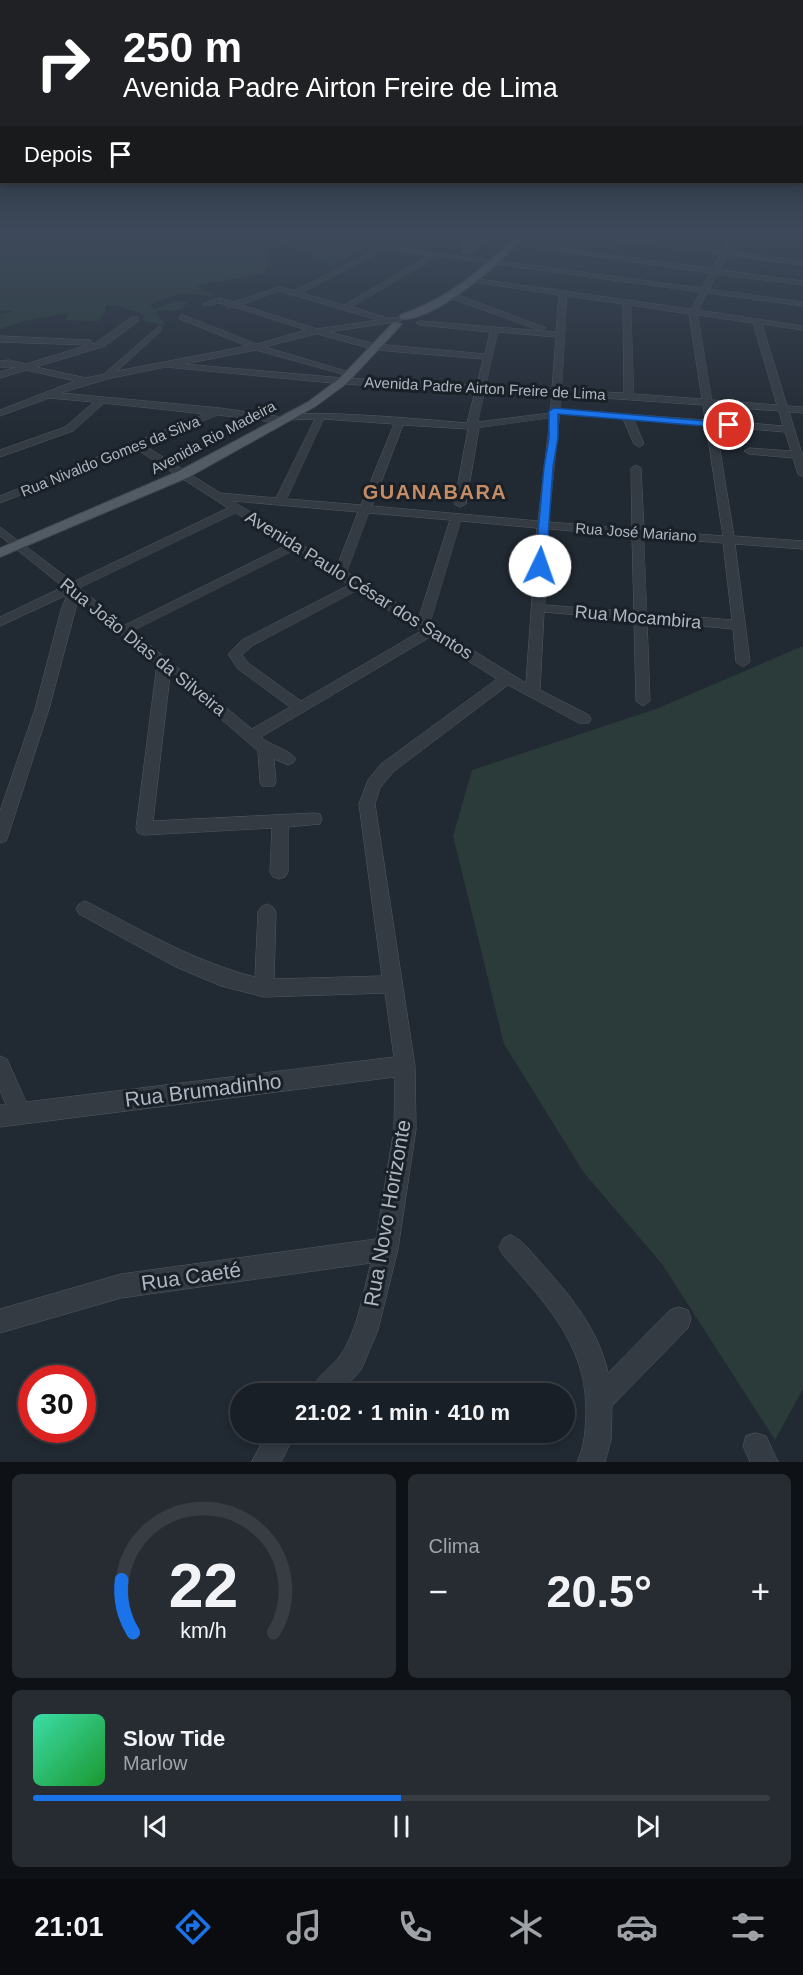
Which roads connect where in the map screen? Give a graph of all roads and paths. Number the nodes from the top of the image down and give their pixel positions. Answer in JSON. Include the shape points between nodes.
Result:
{"nodes":[{"id":1,"x":229,"y":303,"type":"edge"},
{"id":2,"x":239,"y":303,"type":"edge"},
{"id":3,"x":333,"y":303,"type":"edge"},
{"id":4,"x":352,"y":303,"type":"edge"},
{"id":5,"x":434,"y":303,"type":"edge"},
{"id":6,"x":473,"y":303,"type":"edge"},
{"id":7,"x":562,"y":303,"type":"edge"},
{"id":8,"x":627,"y":303,"type":"edge"},
{"id":9,"x":635,"y":303,"type":"edge"},
{"id":10,"x":697,"y":303,"type":"edge"},
{"id":11,"x":234,"y":305,"type":"junction"},
{"id":12,"x":346,"y":307,"type":"junction"},
{"id":13,"x":425,"y":308,"type":"junction"},
{"id":14,"x":220,"y":310,"type":"dead end"},
{"id":15,"x":693,"y":312,"type":"junction"},
{"id":16,"x":183,"y":318,"type":"dead end"},
{"id":17,"x":135,"y":319,"type":"dead end"},
{"id":18,"x":420,"y":321,"type":"junction"},
{"id":19,"x":399,"y":322,"type":"junction"},
{"id":20,"x":757,"y":322,"type":"junction"},
{"id":21,"x":803,"y":328,"type":"edge"},
{"id":22,"x":158,"y":329,"type":"dead end"},
{"id":23,"x":495,"y":329,"type":"junction"},
{"id":24,"x":316,"y":331,"type":"junction"},
{"id":25,"x":557,"y":335,"type":"junction"},
{"id":26,"x":0,"y":339,"type":"edge"},
{"id":27,"x":102,"y":344,"type":"junction"},
{"id":28,"x":256,"y":347,"type":"junction"},
{"id":29,"x":376,"y":347,"type":"junction"},
{"id":30,"x":488,"y":357,"type":"junction"},
{"id":31,"x":0,"y":364,"type":"edge"},
{"id":32,"x":168,"y":365,"type":"junction"},
{"id":33,"x":26,"y":367,"type":"junction"},
{"id":34,"x":0,"y":375,"type":"edge"},
{"id":35,"x":107,"y":376,"type":"junction"},
{"id":36,"x":346,"y":377,"type":"junction"},
{"id":37,"x":87,"y":381,"type":"junction"},
{"id":38,"x":480,"y":388,"type":"junction"},
{"id":39,"x":555,"y":391,"type":"junction"},
{"id":40,"x":47,"y":395,"type":"junction"},
{"id":41,"x":629,"y":396,"type":"junction"},
{"id":42,"x":101,"y":401,"type":"junction"},
{"id":43,"x":706,"y":402,"type":"junction"},
{"id":44,"x":782,"y":408,"type":"junction"},
{"id":45,"x":803,"y":410,"type":"edge"},
{"id":46,"x":220,"y":411,"type":"junction"},
{"id":47,"x":0,"y":413,"type":"edge"},
{"id":48,"x":554,"y":413,"type":"junction"},
{"id":49,"x":321,"y":416,"type":"junction"},
{"id":50,"x":627,"y":416,"type":"junction"},
{"id":51,"x":284,"y":418,"type":"junction"},
{"id":52,"x":399,"y":423,"type":"junction"},
{"id":53,"x":709,"y":424,"type":"junction"},
{"id":54,"x":474,"y":425,"type":"junction"},
{"id":55,"x":788,"y":429,"type":"junction"},
{"id":56,"x":639,"y":444,"type":"dead end"},
{"id":57,"x":137,"y":445,"type":"junction"},
{"id":58,"x":749,"y":451,"type":"dead end"},
{"id":59,"x":0,"y":454,"type":"edge"},
{"id":60,"x":796,"y":455,"type":"junction"},
{"id":61,"x":636,"y":468,"type":"dead end"},
{"id":62,"x":184,"y":474,"type":"junction"},
{"id":63,"x":803,"y":474,"type":"edge"},
{"id":64,"x":218,"y":496,"type":"junction"},
{"id":65,"x":0,"y":500,"type":"edge"},
{"id":66,"x":281,"y":500,"type":"junction"},
{"id":67,"x":366,"y":507,"type":"junction"},
{"id":68,"x":237,"y":508,"type":"junction"},
{"id":69,"x":459,"y":510,"type":"junction"},
{"id":70,"x":543,"y":525,"type":"junction"},
{"id":71,"x":0,"y":530,"type":"edge"},
{"id":72,"x":638,"y":533,"type":"junction"},
{"id":73,"x":729,"y":539,"type":"junction"},
{"id":74,"x":19,"y":545,"type":"junction"},
{"id":75,"x":296,"y":545,"type":"junction"},
{"id":76,"x":803,"y":545,"type":"edge"},
{"id":77,"x":0,"y":553,"type":"edge"},
{"id":78,"x":340,"y":573,"type":"junction"},
{"id":79,"x":358,"y":585,"type":"junction"},
{"id":80,"x":73,"y":590,"type":"junction"},
{"id":81,"x":538,"y":608,"type":"junction"},
{"id":82,"x":640,"y":616,"type":"junction"},
{"id":83,"x":0,"y":622,"type":"edge"},
{"id":84,"x":739,"y":625,"type":"junction"},
{"id":85,"x":426,"y":628,"type":"junction"},
{"id":86,"x":123,"y":631,"type":"junction"},
{"id":87,"x":743,"y":662,"type":"dead end"},
{"id":88,"x":164,"y":663,"type":"junction"},
{"id":89,"x":507,"y":679,"type":"junction"},
{"id":90,"x":533,"y":690,"type":"junction"},
{"id":91,"x":643,"y":701,"type":"dead end"},
{"id":92,"x":301,"y":708,"type":"junction"},
{"id":93,"x":584,"y":719,"type":"dead end"},
{"id":94,"x":252,"y":736,"type":"junction"},
{"id":95,"x":265,"y":749,"type":"junction"},
{"id":96,"x":288,"y":759,"type":"dead end"},
{"id":97,"x":268,"y":782,"type":"dead end"},
{"id":98,"x":314,"y":819,"type":"dead end"},
{"id":99,"x":280,"y":820,"type":"junction"},
{"id":100,"x":0,"y":836,"type":"edge"},
{"id":101,"x":279,"y":872,"type":"dead end"},
{"id":102,"x":85,"y":909,"type":"dead end"},
{"id":103,"x":267,"y":912,"type":"dead end"},
{"id":104,"x":393,"y":984,"type":"junction"},
{"id":105,"x":264,"y":988,"type":"junction"},
{"id":106,"x":0,"y":1066,"type":"edge"},
{"id":107,"x":405,"y":1066,"type":"junction"},
{"id":108,"x":10,"y":1114,"type":"edge"},
{"id":109,"x":511,"y":1247,"type":"dead end"},
{"id":110,"x":386,"y":1250,"type":"junction"},
{"id":111,"x":679,"y":1319,"type":"dead end"},
{"id":112,"x":0,"y":1321,"type":"edge"},
{"id":113,"x":331,"y":1383,"type":"edge"},
{"id":114,"x":600,"y":1400,"type":"junction"},
{"id":115,"x":277,"y":1443,"type":"edge"},
{"id":116,"x":266,"y":1462,"type":"edge"},
{"id":117,"x":591,"y":1462,"type":"edge"}],
"edges":[{"from":1,"to":11,"type":"street"},
{"from":2,"to":11,"type":"street"},
{"from":3,"to":12,"type":"street"},
{"from":4,"to":12,"type":"street"},
{"from":5,"to":13,"type":"main road","name":"Avenida Rio Madeira"},
{"from":6,"to":25,"type":"street"},
{"from":7,"to":25,"type":"street"},
{"from":8,"to":41,"type":"street"},
{"from":9,"to":15,"type":"street"},
{"from":10,"to":15,"type":"street"},
{"from":11,"to":14,"type":"street"},
{"from":11,"to":24,"type":"street"},
{"from":12,"to":19,"type":"street"},
{"from":13,"to":18,"type":"main road"},
{"from":13,"to":19,"type":"main road","name":"Avenida Rio Madeira"},
{"from":15,"to":20,"type":"street"},
{"from":15,"to":43,"type":"street"},
{"from":16,"to":28,"type":"street"},
{"from":17,"to":27,"type":"street"},
{"from":18,"to":19,"type":"main road"},
{"from":18,"to":23,"type":"street"},
{"from":19,"to":24,"type":"street"},
{"from":19,"to":29,"type":"main road","name":"Avenida Rio Madeira"},
{"from":20,"to":21,"type":"street"},
{"from":20,"to":44,"type":"street"},
{"from":22,"to":35,"type":"street"},
{"from":23,"to":25,"type":"street"},
{"from":23,"to":30,"type":"street"},
{"from":24,"to":28,"type":"street"},
{"from":24,"to":29,"type":"street"},
{"from":25,"to":39,"type":"street"},
{"from":26,"to":27,"type":"street"},
{"from":27,"to":33,"type":"street"},
{"from":28,"to":32,"type":"street"},
{"from":28,"to":36,"type":"street"},
{"from":29,"to":30,"type":"street"},
{"from":29,"to":36,"type":"main road","name":"Avenida Rio Madeira"},
{"from":30,"to":38,"type":"street"},
{"from":31,"to":33,"type":"street"},
{"from":32,"to":35,"type":"street"},
{"from":32,"to":36,"type":"street","name":"Avenida Padre Airton Freire de Lima"},
{"from":33,"to":34,"type":"street"},
{"from":33,"to":37,"type":"street"},
{"from":35,"to":37,"type":"street"},
{"from":36,"to":38,"type":"street","name":"Avenida Padre Airton Freire de Lima"},
{"from":36,"to":51,"type":"main road","name":"Avenida Rio Madeira","via":[[328,394]]},
{"from":37,"to":40,"type":"street"},
{"from":38,"to":39,"type":"street","name":"Avenida Padre Airton Freire de Lima"},
{"from":38,"to":54,"type":"street"},
{"from":39,"to":41,"type":"street","name":"Avenida Padre Airton Freire de Lima"},
{"from":39,"to":48,"type":"street"},
{"from":40,"to":42,"type":"street","name":"Avenida Padre Airton Freire de Lima"},
{"from":40,"to":47,"type":"street"},
{"from":41,"to":43,"type":"street","name":"Avenida Padre Airton Freire de Lima"},
{"from":42,"to":46,"type":"street","name":"Avenida Padre Airton Freire de Lima"},
{"from":42,"to":59,"type":"street","via":[[69,429]]},
{"from":43,"to":44,"type":"street","name":"Avenida Padre Airton Freire de Lima"},
{"from":43,"to":53,"type":"street"},
{"from":44,"to":45,"type":"street","name":"Avenida Padre Airton Freire de Lima"},
{"from":44,"to":55,"type":"street"},
{"from":46,"to":51,"type":"street","name":"Avenida Padre Airton Freire de Lima"},
{"from":46,"to":57,"type":"street","name":"Rua Nivaldo Gomes da Silva"},
{"from":48,"to":50,"type":"street","name":"Avenida Padre Airton Freire de Lima"},
{"from":48,"to":54,"type":"street","name":"Avenida Padre Airton Freire de Lima"},
{"from":48,"to":70,"type":"street"},
{"from":49,"to":51,"type":"street","name":"Avenida Padre Airton Freire de Lima"},
{"from":49,"to":52,"type":"street","name":"Avenida Padre Airton Freire de Lima"},
{"from":49,"to":66,"type":"street"},
{"from":50,"to":53,"type":"street","name":"Avenida Padre Airton Freire de Lima"},
{"from":50,"to":56,"type":"street"},
{"from":51,"to":62,"type":"main road","name":"Avenida Rio Madeira"},
{"from":52,"to":54,"type":"street","name":"Avenida Padre Airton Freire de Lima"},
{"from":52,"to":67,"type":"street"},
{"from":53,"to":55,"type":"street","name":"Avenida Padre Airton Freire de Lima"},
{"from":53,"to":73,"type":"street"},
{"from":54,"to":69,"type":"street"},
{"from":55,"to":60,"type":"street"},
{"from":57,"to":62,"type":"street","name":"Avenida Paulo César dos Santos"},
{"from":57,"to":65,"type":"street","name":"Rua Nivaldo Gomes da Silva"},
{"from":58,"to":60,"type":"street"},
{"from":60,"to":63,"type":"street"},
{"from":61,"to":72,"type":"street"},
{"from":62,"to":64,"type":"street","name":"Avenida Paulo César dos Santos"},
{"from":62,"to":74,"type":"main road","name":"Avenida Rio Madeira"},
{"from":64,"to":66,"type":"street","name":"Rua José Mariano"},
{"from":64,"to":68,"type":"street","name":"Avenida Paulo César dos Santos"},
{"from":66,"to":67,"type":"street","name":"Rua José Mariano"},
{"from":67,"to":69,"type":"street","name":"Rua José Mariano"},
{"from":67,"to":78,"type":"street"},
{"from":68,"to":75,"type":"street","name":"Avenida Paulo César dos Santos"},
{"from":68,"to":80,"type":"street","via":[[150,548]]},
{"from":69,"to":70,"type":"street","name":"Rua José Mariano"},
{"from":69,"to":85,"type":"street"},
{"from":70,"to":72,"type":"street","name":"Rua José Mariano"},
{"from":70,"to":81,"type":"street"},
{"from":71,"to":74,"type":"street","name":"Rua João Dias da Silveira"},
{"from":72,"to":73,"type":"street","name":"Rua José Mariano"},
{"from":72,"to":82,"type":"street"},
{"from":73,"to":76,"type":"street","name":"Rua José Mariano"},
{"from":73,"to":84,"type":"street"},
{"from":74,"to":77,"type":"main road","name":"Avenida Rio Madeira"},
{"from":74,"to":80,"type":"street","name":"Rua João Dias da Silveira"},
{"from":75,"to":78,"type":"street","name":"Avenida Paulo César dos Santos"},
{"from":75,"to":86,"type":"street"},
{"from":78,"to":79,"type":"street","name":"Avenida Paulo César dos Santos"},
{"from":79,"to":85,"type":"street","name":"Avenida Paulo César dos Santos"},
{"from":79,"to":92,"type":"street","via":[[247,643],[235,654],[243,666]]},
{"from":80,"to":83,"type":"street"},
{"from":80,"to":86,"type":"street","name":"Rua João Dias da Silveira"},
{"from":80,"to":100,"type":"street","via":[[42,709]]},
{"from":81,"to":82,"type":"street","name":"Rua Mocambira"},
{"from":81,"to":90,"type":"street"},
{"from":82,"to":84,"type":"street","name":"Rua Mocambira"},
{"from":82,"to":91,"type":"street"},
{"from":84,"to":87,"type":"street"},
{"from":85,"to":89,"type":"street","name":"Avenida Paulo César dos Santos"},
{"from":85,"to":92,"type":"street"},
{"from":86,"to":88,"type":"street","name":"Rua João Dias da Silveira"},
{"from":88,"to":94,"type":"street","name":"Rua João Dias da Silveira"},
{"from":88,"to":99,"type":"street","via":[[144,828]]},
{"from":89,"to":90,"type":"street","name":"Avenida Paulo César dos Santos"},
{"from":89,"to":104,"type":"street","name":"Rua Novo Horizonte","via":[[387,768],[375,782],[367,804]]},
{"from":90,"to":93,"type":"street","name":"Avenida Paulo César dos Santos"},
{"from":92,"to":94,"type":"street"},
{"from":94,"to":95,"type":"street","name":"Rua João Dias da Silveira"},
{"from":95,"to":96,"type":"street","name":"Rua João Dias da Silveira"},
{"from":95,"to":97,"type":"street"},
{"from":98,"to":99,"type":"street"},
{"from":99,"to":101,"type":"street"},
{"from":102,"to":105,"type":"street","via":[[183,961],[221,977]]},
{"from":103,"to":105,"type":"street"},
{"from":104,"to":105,"type":"street"},
{"from":104,"to":107,"type":"street","name":"Rua Novo Horizonte"},
{"from":106,"to":108,"type":"street"},
{"from":107,"to":108,"type":"street","name":"Rua Brumadinho"},
{"from":107,"to":110,"type":"street","name":"Rua Novo Horizonte","via":[[405,1129]]},
{"from":109,"to":114,"type":"street","via":[[568,1311],[591,1351]]},
{"from":110,"to":112,"type":"street","name":"Rua Caeté","via":[[121,1286]]},
{"from":110,"to":113,"type":"street","name":"Rua Novo Horizonte","via":[[366,1330],[352,1361]]},
{"from":111,"to":114,"type":"street"},
{"from":114,"to":117,"type":"street","via":[[597,1450]]},
{"from":115,"to":116,"type":"street"}]}
